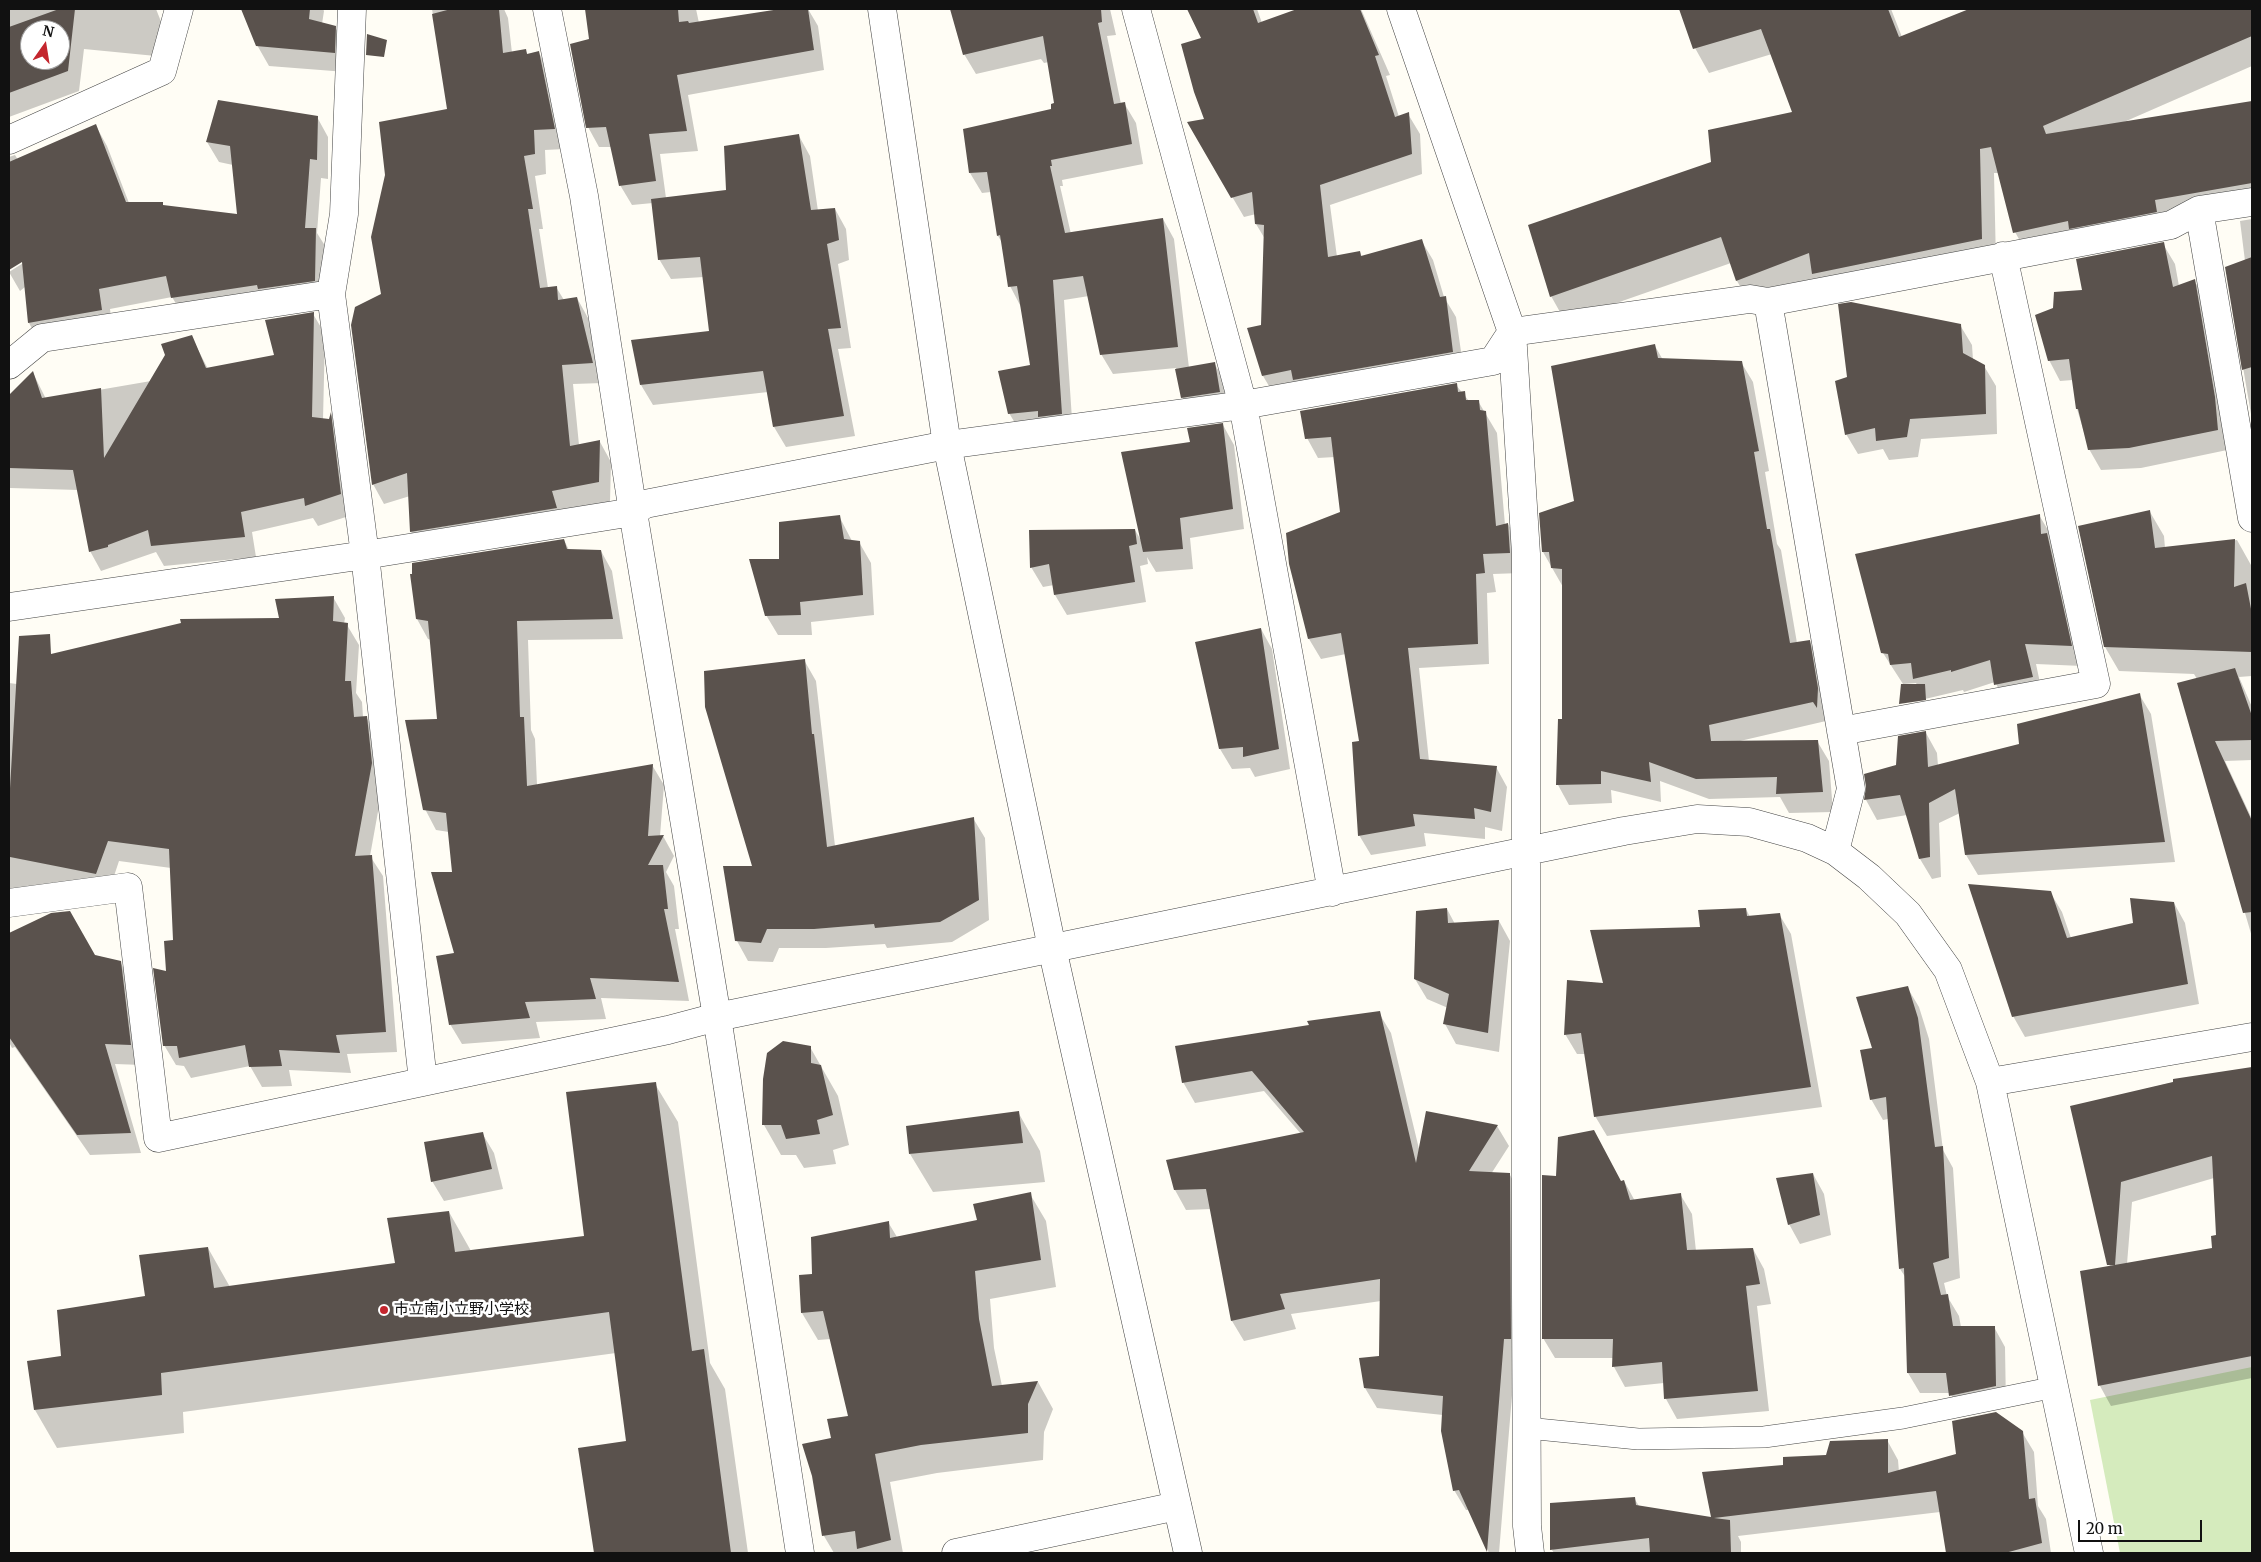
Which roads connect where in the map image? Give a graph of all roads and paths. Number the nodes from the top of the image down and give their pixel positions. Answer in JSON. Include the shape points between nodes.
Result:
{"nodes":[{"id":1,"x":179,"y":9,"type":"edge"},
{"id":2,"x":352,"y":9,"type":"edge"},
{"id":3,"x":547,"y":9,"type":"edge"},
{"id":4,"x":882,"y":9,"type":"edge"},
{"id":5,"x":1136,"y":9,"type":"edge"},
{"id":6,"x":1401,"y":9,"type":"edge"},
{"id":7,"x":9,"y":140,"type":"edge"},
{"id":8,"x":2252,"y":202,"type":"edge"},
{"id":9,"x":2199,"y":210,"type":"junction"},
{"id":10,"x":2003,"y":256,"type":"junction"},
{"id":11,"x":331,"y":294,"type":"junction"},
{"id":12,"x":1768,"y":302,"type":"junction"},
{"id":13,"x":1512,"y":332,"type":"junction"},
{"id":14,"x":9,"y":365,"type":"edge"},
{"id":15,"x":1243,"y":404,"type":"junction"},
{"id":16,"x":947,"y":446,"type":"junction"},
{"id":17,"x":633,"y":512,"type":"junction"},
{"id":18,"x":2252,"y":518,"type":"edge"},
{"id":19,"x":365,"y":555,"type":"junction"},
{"id":20,"x":9,"y":608,"type":"edge"},
{"id":21,"x":1841,"y":731,"type":"junction"},
{"id":22,"x":1835,"y":851,"type":"junction"},
{"id":23,"x":1526,"y":852,"type":"junction"},
{"id":24,"x":1332,"y":892,"type":"junction"},
{"id":25,"x":9,"y":903,"type":"edge"},
{"id":26,"x":1052,"y":948,"type":"junction"},
{"id":27,"x":717,"y":1017,"type":"junction"},
{"id":28,"x":2252,"y":1037,"type":"edge"},
{"id":29,"x":423,"y":1081,"type":"junction"},
{"id":30,"x":1990,"y":1082,"type":"junction"},
{"id":31,"x":2054,"y":1387,"type":"junction"},
{"id":32,"x":1527,"y":1428,"type":"junction"},
{"id":33,"x":1177,"y":1506,"type":"junction"},
{"id":34,"x":800,"y":1553,"type":"edge"},
{"id":35,"x":956,"y":1553,"type":"edge"},
{"id":36,"x":1188,"y":1553,"type":"edge"},
{"id":37,"x":1530,"y":1553,"type":"edge"},
{"id":38,"x":2089,"y":1553,"type":"edge"}],
"edges":[{"from":1,"to":7,"type":"street","via":[[162,71]]},
{"from":2,"to":11,"type":"street","via":[[344,214]]},
{"from":3,"to":17,"type":"street","via":[[584,196]]},
{"from":4,"to":16,"type":"street"},
{"from":5,"to":15,"type":"street"},
{"from":6,"to":13,"type":"street"},
{"from":8,"to":9,"type":"street"},
{"from":9,"to":10,"type":"street","via":[[2171,225]]},
{"from":9,"to":18,"type":"street"},
{"from":10,"to":12,"type":"street"},
{"from":10,"to":21,"type":"street","via":[[2096,684]]},
{"from":11,"to":14,"type":"street","via":[[42,338]]},
{"from":11,"to":19,"type":"street"},
{"from":12,"to":13,"type":"street","via":[[1750,299]]},
{"from":12,"to":21,"type":"street"},
{"from":13,"to":15,"type":"street","via":[[1493,361]]},
{"from":13,"to":23,"type":"street","via":[[1526,554]]},
{"from":15,"to":16,"type":"street"},
{"from":15,"to":24,"type":"street"},
{"from":16,"to":17,"type":"street","via":[[645,504]]},
{"from":16,"to":26,"type":"street"},
{"from":17,"to":19,"type":"street"},
{"from":17,"to":27,"type":"street"},
{"from":19,"to":20,"type":"street"},
{"from":19,"to":29,"type":"street"},
{"from":21,"to":22,"type":"street","via":[[1851,789]]},
{"from":22,"to":23,"type":"street","via":[[1807,838],[1749,822],[1698,819]]},
{"from":22,"to":30,"type":"street","via":[[1869,877],[1908,914],[1948,970]]},
{"from":23,"to":24,"type":"street"},
{"from":23,"to":32,"type":"street"},
{"from":24,"to":26,"type":"street"},
{"from":25,"to":29,"type":"street","via":[[128,887],[158,1138]]},
{"from":26,"to":27,"type":"street"},
{"from":26,"to":33,"type":"street"},
{"from":27,"to":29,"type":"street"},
{"from":27,"to":34,"type":"street"},
{"from":28,"to":30,"type":"street"},
{"from":30,"to":31,"type":"street"},
{"from":31,"to":32,"type":"lane","via":[[1903,1418],[1764,1438],[1638,1439]]},
{"from":31,"to":38,"type":"street"},
{"from":32,"to":37,"type":"street"},
{"from":33,"to":35,"type":"street"},
{"from":33,"to":36,"type":"street"}]}
